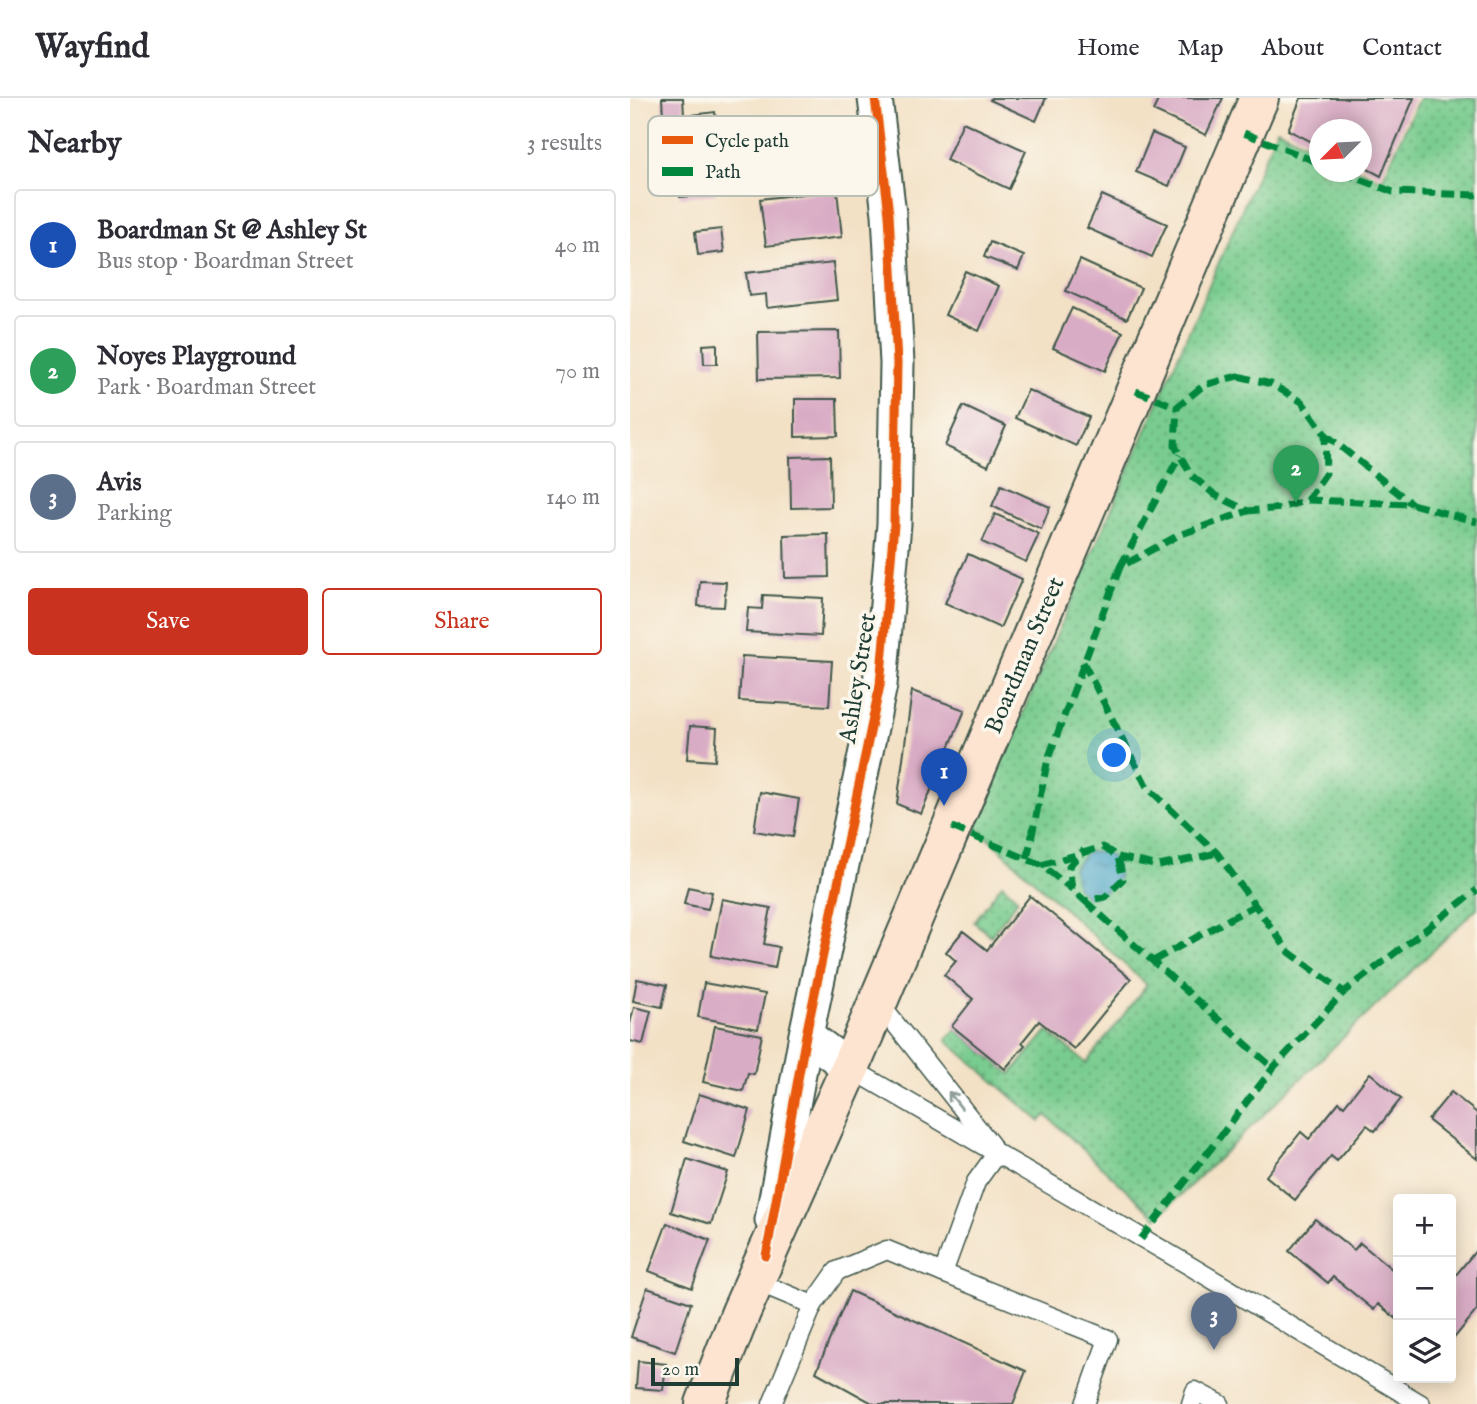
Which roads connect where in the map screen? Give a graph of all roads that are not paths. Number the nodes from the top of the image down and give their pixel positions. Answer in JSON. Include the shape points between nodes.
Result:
{"nodes":[{"id":1,"x":875,"y":98,"type":"edge"},
{"id":2,"x":1259,"y":98,"type":"edge"},
{"id":3,"x":877,"y":116,"type":"edge"},
{"id":4,"x":878,"y":123,"type":"edge"},
{"id":5,"x":877,"y":1001,"type":"junction"},
{"id":6,"x":806,"y":1035,"type":"junction"},
{"id":7,"x":850,"y":1068,"type":"junction"},
{"id":8,"x":998,"y":1153,"type":"junction"},
{"id":9,"x":761,"y":1268,"type":"junction"},
{"id":10,"x":943,"y":1273,"type":"junction"},
{"id":11,"x":813,"y":1305,"type":"junction"},
{"id":12,"x":705,"y":1404,"type":"edge"},
{"id":13,"x":772,"y":1404,"type":"edge"},
{"id":14,"x":1085,"y":1404,"type":"edge"},
{"id":15,"x":1191,"y":1404,"type":"edge"},
{"id":16,"x":1220,"y":1404,"type":"edge"},
{"id":17,"x":1421,"y":1404,"type":"edge"}],
"edges":[{"from":1,"to":3,"type":"street","name":"Ashley Street"},
{"from":2,"to":5,"type":"main road","name":"Boardman Street"},
{"from":4,"to":6,"type":"street","name":"Ashley Street","via":[[889,214],[897,363],[894,524],[880,685]]},
{"from":5,"to":7,"type":"main road","name":"Boardman Street"},
{"from":8,"to":5,"type":"lane","one_way":true},
{"from":6,"to":7,"type":"street"},
{"from":6,"to":9,"type":"street","name":"Ashley Street"},
{"from":7,"to":8,"type":"lane"},
{"from":7,"to":9,"type":"main road","name":"Boardman Street"},
{"from":8,"to":10,"type":"lane","via":[[976,1182]]},
{"from":8,"to":17,"type":"lane"},
{"from":9,"to":11,"type":"lane"},
{"from":9,"to":12,"type":"main road","name":"Boardman Street"},
{"from":10,"to":11,"type":"lane","via":[[887,1250],[837,1271]]},
{"from":10,"to":14,"type":"lane","via":[[1108,1339]]},
{"from":11,"to":13,"type":"lane"},
{"from":15,"to":16,"type":"lane","via":[[1195,1391]]}]}
